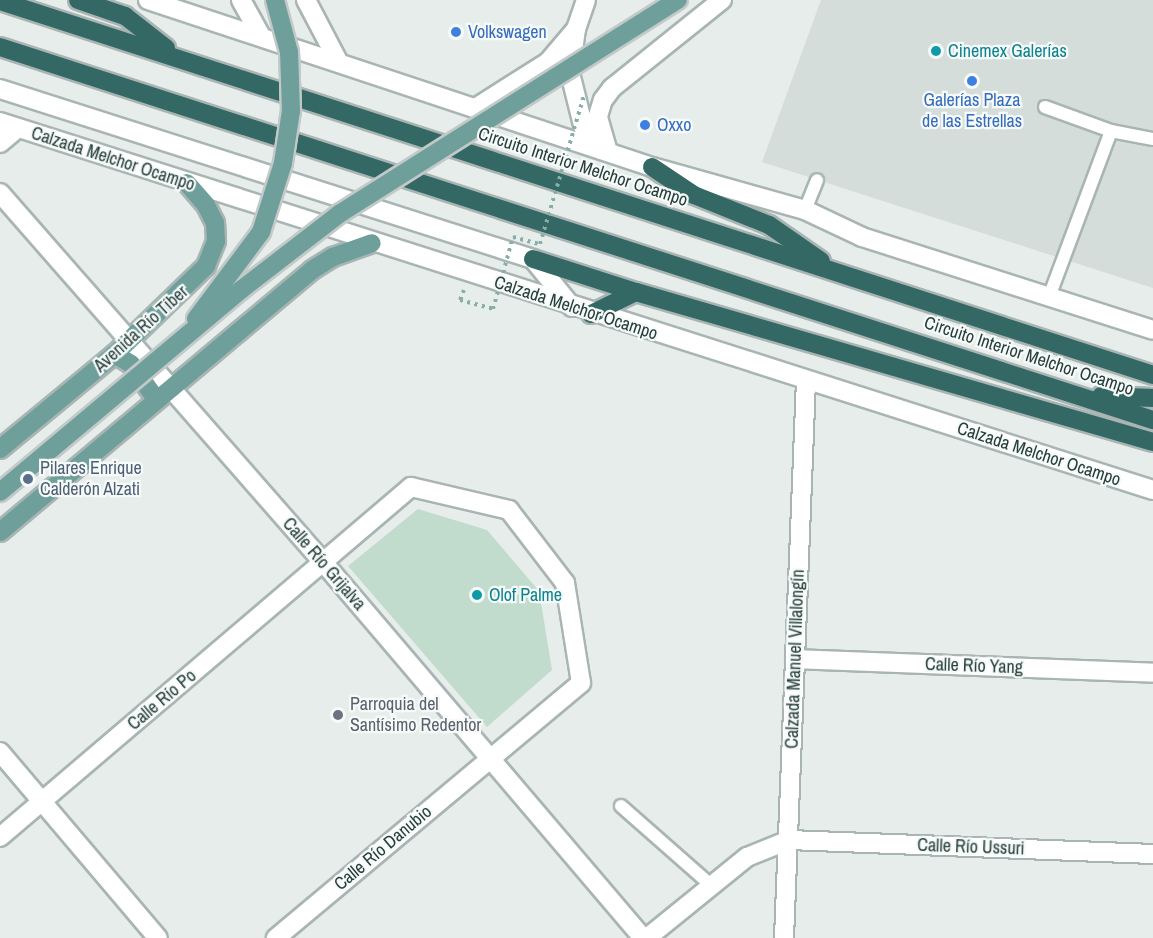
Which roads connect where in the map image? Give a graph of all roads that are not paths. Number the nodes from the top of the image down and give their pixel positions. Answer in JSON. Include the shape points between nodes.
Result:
{"nodes":[{"id":1,"x":78,"y":0,"type":"edge"},
{"id":2,"x":148,"y":0,"type":"edge"},
{"id":3,"x":241,"y":0,"type":"edge"},
{"id":4,"x":275,"y":0,"type":"edge"},
{"id":5,"x":306,"y":0,"type":"edge"},
{"id":6,"x":586,"y":0,"type":"edge"},
{"id":7,"x":678,"y":0,"type":"edge"},
{"id":8,"x":722,"y":0,"type":"edge"},
{"id":9,"x":0,"y":1,"type":"edge"},
{"id":10,"x":176,"y":4,"type":"edge"},
{"id":11,"x":576,"y":29,"type":"junction"},
{"id":12,"x":261,"y":36,"type":"junction"},
{"id":13,"x":0,"y":47,"type":"edge"},
{"id":14,"x":177,"y":57,"type":"junction"},
{"id":15,"x":338,"y":61,"type":"junction"},
{"id":16,"x":0,"y":89,"type":"edge"},
{"id":17,"x":477,"y":107,"type":"junction"},
{"id":18,"x":1045,"y":107,"type":"dead end"},
{"id":19,"x":0,"y":122,"type":"edge"},
{"id":20,"x":18,"y":128,"type":"junction"},
{"id":21,"x":1111,"y":131,"type":"junction"},
{"id":22,"x":1153,"y":139,"type":"edge"},
{"id":23,"x":0,"y":143,"type":"edge"},
{"id":24,"x":588,"y":145,"type":"junction"},
{"id":25,"x":608,"y":152,"type":"junction"},
{"id":26,"x":652,"y":167,"type":"junction"},
{"id":27,"x":817,"y":180,"type":"dead end"},
{"id":28,"x":187,"y":183,"type":"junction"},
{"id":29,"x":0,"y":194,"type":"edge"},
{"id":30,"x":804,"y":210,"type":"junction"},
{"id":31,"x":372,"y":243,"type":"junction"},
{"id":32,"x":533,"y":259,"type":"junction"},
{"id":33,"x":837,"y":272,"type":"junction"},
{"id":34,"x":636,"y":292,"type":"junction"},
{"id":35,"x":1049,"y":297,"type":"junction"},
{"id":36,"x":572,"y":307,"type":"junction"},
{"id":37,"x":591,"y":314,"type":"junction"},
{"id":38,"x":1153,"y":330,"type":"edge"},
{"id":39,"x":128,"y":341,"type":"junction"},
{"id":40,"x":179,"y":342,"type":"junction"},
{"id":41,"x":115,"y":354,"type":"junction"},
{"id":42,"x":1153,"y":375,"type":"edge"},
{"id":43,"x":806,"y":380,"type":"junction"},
{"id":44,"x":163,"y":393,"type":"junction"},
{"id":45,"x":1078,"y":395,"type":"junction"},
{"id":46,"x":1153,"y":398,"type":"edge"},
{"id":47,"x":1153,"y":420,"type":"edge"},
{"id":48,"x":1153,"y":442,"type":"edge"},
{"id":49,"x":0,"y":449,"type":"edge"},
{"id":50,"x":1153,"y":490,"type":"edge"},
{"id":51,"x":0,"y":492,"type":"edge"},
{"id":52,"x":0,"y":532,"type":"edge"},
{"id":53,"x":323,"y":562,"type":"junction"},
{"id":54,"x":795,"y":659,"type":"junction"},
{"id":55,"x":1153,"y":673,"type":"edge"},
{"id":56,"x":0,"y":752,"type":"edge"},
{"id":57,"x":489,"y":758,"type":"junction"},
{"id":58,"x":42,"y":801,"type":"junction"},
{"id":59,"x":621,"y":806,"type":"dead end"},
{"id":60,"x":0,"y":837,"type":"edge"},
{"id":61,"x":789,"y":840,"type":"junction"},
{"id":62,"x":1153,"y":854,"type":"edge"},
{"id":63,"x":711,"y":885,"type":"junction"},
{"id":64,"x":158,"y":938,"type":"edge"},
{"id":65,"x":276,"y":938,"type":"edge"},
{"id":66,"x":645,"y":938,"type":"edge"},
{"id":67,"x":784,"y":938,"type":"edge"}],
"edges":[{"from":1,"to":14,"type":"highway","via":[[125,16]]},
{"from":2,"to":10,"type":"street"},
{"from":3,"to":12,"type":"street"},
{"from":4,"to":40,"type":"main road","bridge":true,"via":[[289,52],[291,111],[283,163],[261,232]]},
{"from":5,"to":15,"type":"street"},
{"from":6,"to":11,"type":"street"},
{"from":7,"to":40,"type":"main road","bridge":true,"via":[[339,214]]},
{"from":8,"to":25,"type":"street","via":[[612,88],[603,100],[598,116]]},
{"from":9,"to":14,"type":"highway","name":"Circuito Interior Melchor Ocampo"},
{"from":10,"to":12,"type":"street"},
{"from":11,"to":17,"type":"street","via":[[548,62]]},
{"from":11,"to":24,"type":"street","via":[[570,80]]},
{"from":12,"to":15,"type":"street"},
{"from":13,"to":45,"type":"highway","name":"Circuito Interior Melchor Ocampo"},
{"from":14,"to":33,"type":"highway","name":"Circuito Interior Melchor Ocampo"},
{"from":15,"to":17,"type":"street"},
{"from":16,"to":32,"type":"street"},
{"from":17,"to":24,"type":"street"},
{"from":18,"to":21,"type":"lane"},
{"from":19,"to":20,"type":"street","name":"Calzada Melchor Ocampo"},
{"from":20,"to":23,"type":"street"},
{"from":20,"to":28,"type":"street","name":"Calzada Melchor Ocampo"},
{"from":21,"to":22,"type":"lane"},
{"from":21,"to":35,"type":"lane"},
{"from":24,"to":25,"type":"street"},
{"from":25,"to":26,"type":"street"},
{"from":26,"to":30,"type":"street"},
{"from":26,"to":33,"type":"highway","via":[[694,195],[769,225]]},
{"from":27,"to":30,"type":"lane"},
{"from":28,"to":31,"type":"street","name":"Calzada Melchor Ocampo"},
{"from":28,"to":39,"type":"main road","name":"Avenida Río Tíber","via":[[213,216],[216,235],[212,253],[192,283]]},
{"from":29,"to":39,"type":"street","name":"Calle Río Grijalva"},
{"from":30,"to":35,"type":"street","via":[[862,237]]},
{"from":31,"to":36,"type":"street","name":"Calzada Melchor Ocampo"},
{"from":31,"to":44,"type":"main road","via":[[319,265]]},
{"from":32,"to":34,"type":"highway"},
{"from":32,"to":36,"type":"street"},
{"from":33,"to":42,"type":"highway","name":"Circuito Interior Melchor Ocampo"},
{"from":34,"to":37,"type":"highway"},
{"from":34,"to":48,"type":"highway"},
{"from":35,"to":38,"type":"street"},
{"from":36,"to":37,"type":"street","name":"Calzada Melchor Ocampo"},
{"from":37,"to":43,"type":"street","name":"Calzada Melchor Ocampo"},
{"from":39,"to":41,"type":"main road","name":"Avenida Río Tíber"},
{"from":39,"to":44,"type":"street","name":"Calle Río Grijalva"},
{"from":40,"to":51,"type":"main road","bridge":true},
{"from":41,"to":44,"type":"main road"},
{"from":41,"to":49,"type":"main road","name":"Avenida Río Tíber"},
{"from":43,"to":50,"type":"street","name":"Calzada Melchor Ocampo"},
{"from":43,"to":54,"type":"street","name":"Calzada Manuel Villalongín"},
{"from":44,"to":52,"type":"main road"},
{"from":44,"to":53,"type":"street","name":"Calle Río Grijalva"},
{"from":45,"to":46,"type":"highway"},
{"from":45,"to":47,"type":"highway","name":"Circuito Interior Melchor Ocampo"},
{"from":53,"to":57,"type":"street","name":"Calle Río Grijalva"},
{"from":53,"to":57,"type":"street","name":"Calle Río Po","via":[[411,487],[509,510],[565,583],[581,683]]},
{"from":53,"to":58,"type":"street","name":"Calle Río Po"},
{"from":54,"to":55,"type":"street","name":"Calle Río Yang"},
{"from":54,"to":61,"type":"street","name":"Calzada Manuel Villalongín"},
{"from":56,"to":58,"type":"street"},
{"from":57,"to":65,"type":"street","name":"Calle Río Danubio"},
{"from":57,"to":66,"type":"street","name":"Calle Río Grijalva"},
{"from":58,"to":60,"type":"street","name":"Calle Río Po"},
{"from":58,"to":64,"type":"street"},
{"from":59,"to":63,"type":"lane"},
{"from":61,"to":62,"type":"street","name":"Calle Río Ussuri"},
{"from":61,"to":63,"type":"street","via":[[747,857]]},
{"from":61,"to":67,"type":"street","name":"Calzada Manuel Villalongín"},
{"from":63,"to":66,"type":"street"}]}
